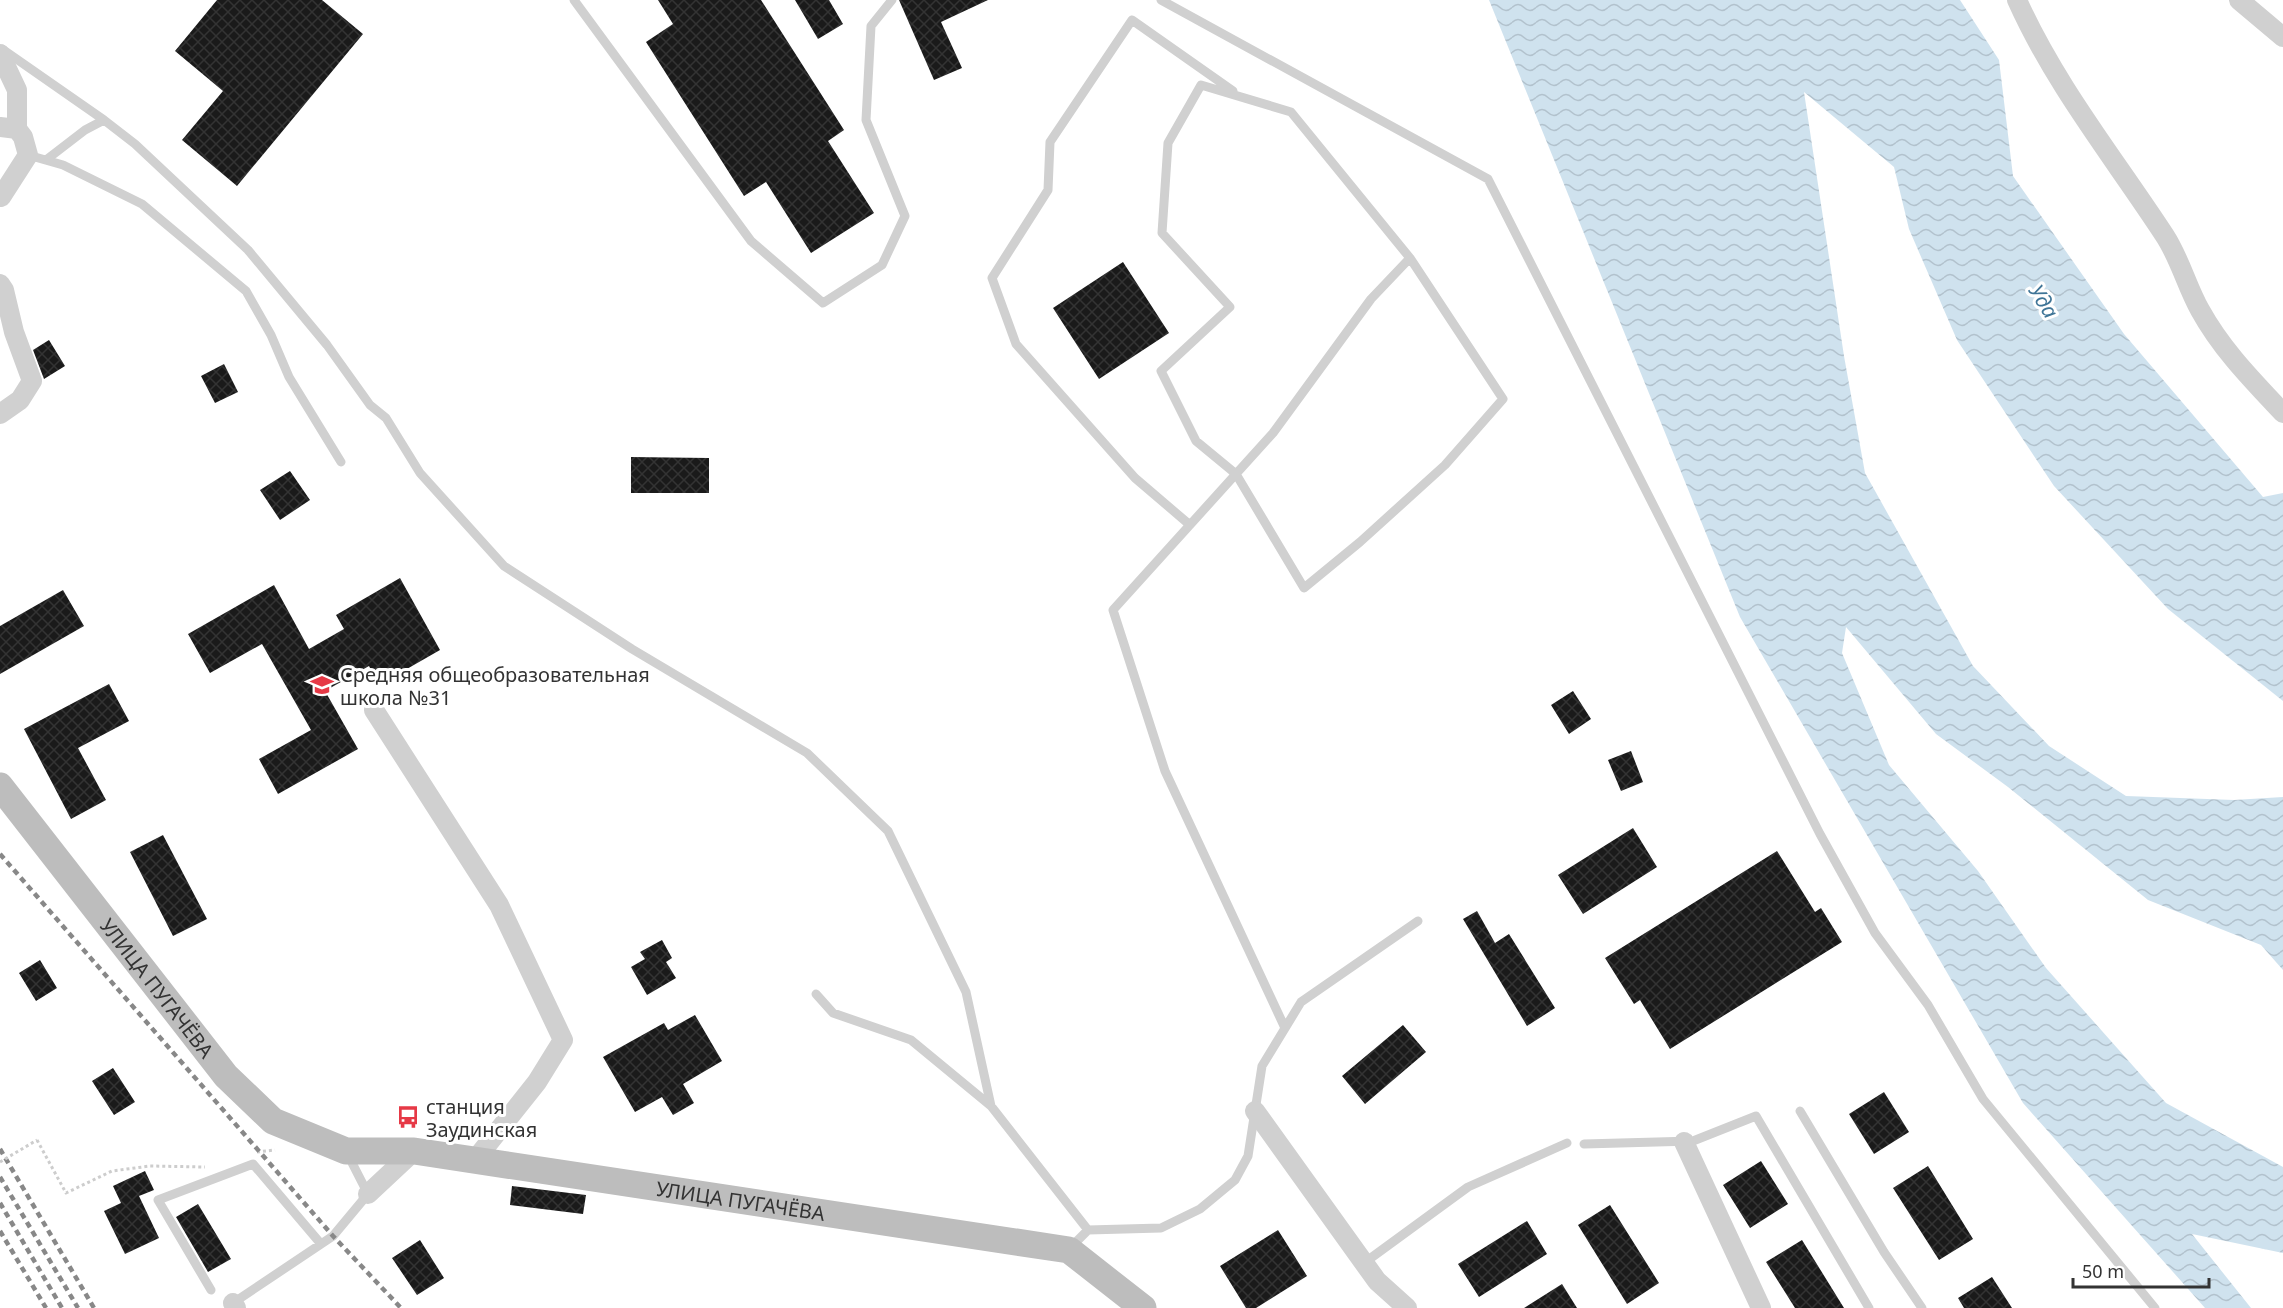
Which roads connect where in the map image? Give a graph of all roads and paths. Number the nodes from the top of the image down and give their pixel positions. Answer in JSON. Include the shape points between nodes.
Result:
{"nodes":[{"id":1,"x":574,"y":0,"type":"edge"},
{"id":2,"x":892,"y":0,"type":"edge"},
{"id":3,"x":1161,"y":0,"type":"edge"},
{"id":4,"x":2016,"y":0,"type":"edge"},
{"id":5,"x":2239,"y":0,"type":"edge"},
{"id":6,"x":2283,"y":37,"type":"edge"},
{"id":7,"x":0,"y":48,"type":"edge"},
{"id":8,"x":0,"y":54,"type":"edge"},
{"id":9,"x":1240,"y":96,"type":"junction"},
{"id":10,"x":104,"y":120,"type":"junction"},
{"id":11,"x":8,"y":128,"type":"edge"},
{"id":12,"x":37,"y":158,"type":"junction"},
{"id":13,"x":0,"y":197,"type":"edge"},
{"id":14,"x":1410,"y":258,"type":"junction"},
{"id":15,"x":0,"y":284,"type":"edge"},
{"id":16,"x":0,"y":414,"type":"edge"},
{"id":17,"x":2283,"y":414,"type":"edge"},
{"id":18,"x":341,"y":462,"type":"dead end"},
{"id":19,"x":1236,"y":474,"type":"junction"},
{"id":20,"x":1190,"y":525,"type":"junction"},
{"id":21,"x":374,"y":710,"type":"dead end"},
{"id":22,"x":0,"y":786,"type":"edge"},
{"id":23,"x":1418,"y":921,"type":"dead end"},
{"id":24,"x":816,"y":994,"type":"dead end"},
{"id":25,"x":1285,"y":1028,"type":"junction"},
{"id":26,"x":991,"y":1106,"type":"junction"},
{"id":27,"x":1255,"y":1111,"type":"junction"},
{"id":28,"x":1800,"y":1111,"type":"dead end"},
{"id":29,"x":1684,"y":1142,"type":"junction"},
{"id":30,"x":1568,"y":1143,"type":"dead end"},
{"id":31,"x":1584,"y":1144,"type":"dead end"},
{"id":32,"x":275,"y":1150,"type":"dead end"},
{"id":33,"x":346,"y":1151,"type":"junction"},
{"id":34,"x":414,"y":1152,"type":"junction"},
{"id":35,"x":251,"y":1155,"type":"dead end"},
{"id":36,"x":475,"y":1160,"type":"junction"},
{"id":37,"x":0,"y":1162,"type":"edge"},
{"id":38,"x":215,"y":1166,"type":"dead end"},
{"id":39,"x":368,"y":1194,"type":"junction"},
{"id":40,"x":1088,"y":1230,"type":"junction"},
{"id":41,"x":321,"y":1244,"type":"junction"},
{"id":42,"x":1069,"y":1250,"type":"junction"},
{"id":43,"x":1364,"y":1263,"type":"junction"},
{"id":44,"x":211,"y":1290,"type":"dead end"},
{"id":45,"x":235,"y":1306,"type":"edge"},
{"id":46,"x":1143,"y":1308,"type":"edge"},
{"id":47,"x":1407,"y":1308,"type":"edge"},
{"id":48,"x":1761,"y":1308,"type":"edge"},
{"id":49,"x":1869,"y":1308,"type":"edge"},
{"id":50,"x":1922,"y":1308,"type":"edge"},
{"id":51,"x":2155,"y":1308,"type":"edge"}],
"edges":[{"from":1,"to":2,"type":"lane","via":[[751,241],[823,303],[882,266],[905,216],[866,120],[871,26]]},
{"from":3,"to":51,"type":"lane","via":[[1488,179],[1820,834],[1875,933],[1928,1005],[1983,1099]]},
{"from":4,"to":17,"type":"street","via":[[2033,37],[2094,135],[2167,239],[2200,311],[2230,357]]},
{"from":5,"to":6,"type":"street"},
{"from":7,"to":10,"type":"lane"},
{"from":8,"to":11,"type":"street","via":[[17,90]]},
{"from":9,"to":14,"type":"lane","via":[[1291,112]]},
{"from":9,"to":19,"type":"lane","via":[[1201,84],[1168,143],[1162,233],[1230,307],[1161,371],[1196,441]]},
{"from":9,"to":20,"type":"lane","via":[[1132,20],[1050,142],[1048,190],[992,278],[1016,344],[1135,478]]},
{"from":10,"to":12,"type":"lane"},
{"from":10,"to":26,"type":"lane","via":[[248,250],[327,345],[370,405],[386,418],[420,473],[504,566],[632,649],[807,753],[888,831],[966,992]]},
{"from":11,"to":12,"type":"street","via":[[23,137]]},
{"from":12,"to":13,"type":"street"},
{"from":12,"to":18,"type":"lane","via":[[63,165],[142,204],[246,291],[289,377]]},
{"from":14,"to":19,"type":"lane","via":[[1371,299],[1273,433]]},
{"from":14,"to":19,"type":"lane","via":[[1503,399],[1445,465],[1304,588]]},
{"from":15,"to":16,"type":"street","via":[[32,381],[20,400]]},
{"from":19,"to":20,"type":"lane"},
{"from":20,"to":25,"type":"lane","via":[[1113,610],[1164,771]]},
{"from":21,"to":36,"type":"street","via":[[499,905],[563,1040],[537,1083]]},
{"from":22,"to":33,"type":"street","name":"УЛИЦА ПУГАЧЁВА","via":[[226,1076],[273,1121]]},
{"from":23,"to":25,"type":"lane","via":[[1301,1002]]},
{"from":24,"to":26,"type":"lane","via":[[833,1012],[911,1040]]},
{"from":25,"to":27,"type":"lane","via":[[1262,1066]]},
{"from":26,"to":40,"type":"lane"},
{"from":27,"to":40,"type":"lane","via":[[1248,1156],[1234,1180],[1200,1209],[1161,1228]]},
{"from":27,"to":43,"type":"street"},
{"from":28,"to":50,"type":"lane"},
{"from":29,"to":31,"type":"lane"},
{"from":29,"to":48,"type":"street"},
{"from":29,"to":49,"type":"lane","via":[[1756,1116]]},
{"from":30,"to":43,"type":"lane","via":[[1468,1187]]},
{"from":32,"to":35,"type":"path"},
{"from":33,"to":34,"type":"street","name":"УЛИЦА ПУГАЧЁВА"},
{"from":33,"to":39,"type":"lane"},
{"from":34,"to":36,"type":"street","name":"УЛИЦА ПУГАЧЁВА"},
{"from":34,"to":39,"type":"street"},
{"from":36,"to":42,"type":"street","name":"УЛИЦА ПУГАЧЁВА"},
{"from":37,"to":38,"type":"path","bridge":true,"via":[[37,1140],[66,1193],[112,1171],[150,1166]]},
{"from":39,"to":41,"type":"lane","via":[[333,1236]]},
{"from":40,"to":42,"type":"lane"},
{"from":41,"to":44,"type":"lane","via":[[253,1164],[158,1200]]},
{"from":41,"to":45,"type":"lane"},
{"from":42,"to":46,"type":"street"},
{"from":43,"to":47,"type":"street","via":[[1377,1281]]}]}
